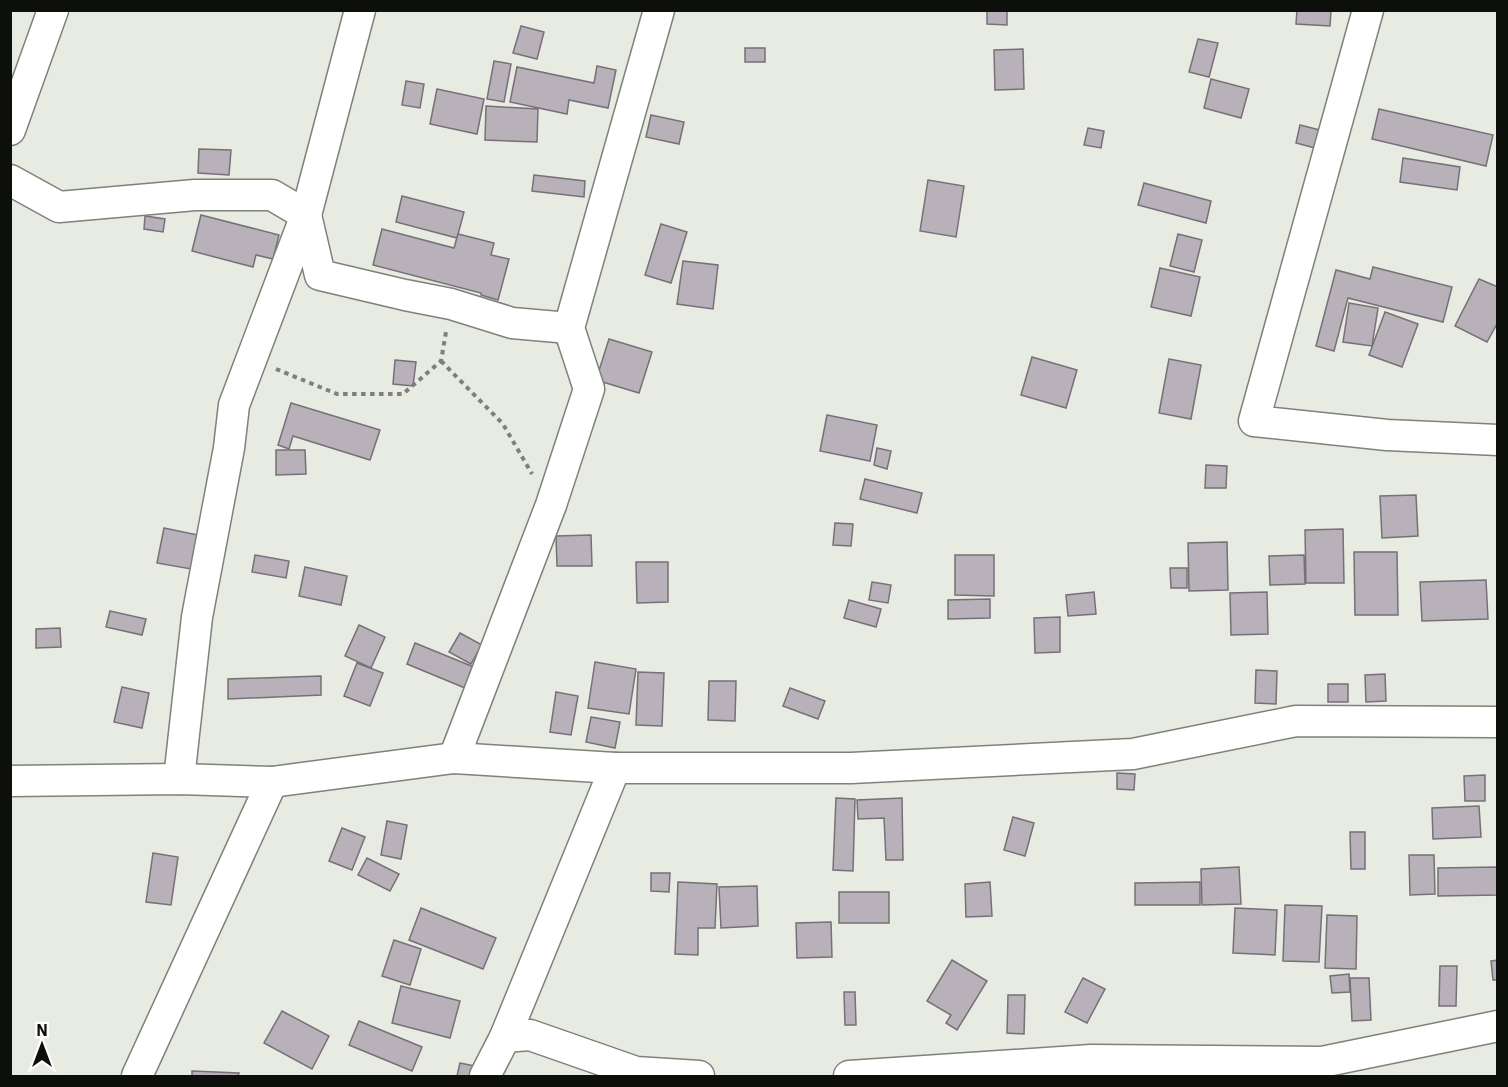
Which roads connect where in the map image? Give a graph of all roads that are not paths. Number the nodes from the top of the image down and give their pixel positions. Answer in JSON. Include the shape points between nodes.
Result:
{"nodes":[{"id":1,"x":53,"y":10,"type":"edge"},
{"id":2,"x":360,"y":10,"type":"edge"},
{"id":3,"x":659,"y":10,"type":"edge"},
{"id":4,"x":1368,"y":10,"type":"edge"},
{"id":5,"x":10,"y":130,"type":"edge"},
{"id":6,"x":10,"y":180,"type":"edge"},
{"id":7,"x":306,"y":215,"type":"junction"},
{"id":8,"x":569,"y":328,"type":"junction"},
{"id":9,"x":1497,"y":440,"type":"edge"},
{"id":10,"x":1497,"y":722,"type":"edge"},
{"id":11,"x":453,"y":758,"type":"junction"},
{"id":12,"x":615,"y":768,"type":"junction"},
{"id":13,"x":179,"y":778,"type":"junction"},
{"id":14,"x":10,"y":781,"type":"edge"},
{"id":15,"x":272,"y":782,"type":"junction"},
{"id":16,"x":1497,"y":1026,"type":"edge"},
{"id":17,"x":505,"y":1037,"type":"junction"},
{"id":18,"x":137,"y":1077,"type":"edge"},
{"id":19,"x":485,"y":1077,"type":"edge"},
{"id":20,"x":699,"y":1077,"type":"edge"},
{"id":21,"x":849,"y":1077,"type":"edge"}],
"edges":[{"from":1,"to":5,"type":"street"},
{"from":2,"to":7,"type":"street"},
{"from":3,"to":8,"type":"street"},
{"from":4,"to":9,"type":"street","via":[[1254,421],[1387,435]]},
{"from":6,"to":7,"type":"street","via":[[59,207],[195,195],[272,195]]},
{"from":7,"to":8,"type":"street","via":[[320,275],[451,304],[512,323]]},
{"from":7,"to":13,"type":"street","via":[[234,405],[197,617]]},
{"from":8,"to":11,"type":"street","via":[[589,389],[550,506]]},
{"from":10,"to":12,"type":"street","via":[[1296,721],[1133,754],[851,768]]},
{"from":11,"to":12,"type":"street"},
{"from":11,"to":15,"type":"street"},
{"from":12,"to":17,"type":"street"},
{"from":13,"to":14,"type":"street"},
{"from":13,"to":15,"type":"street"},
{"from":15,"to":18,"type":"street"},
{"from":16,"to":21,"type":"street","via":[[1322,1062],[1091,1060]]},
{"from":17,"to":19,"type":"street"},
{"from":17,"to":20,"type":"street","via":[[530,1035],[636,1072]]}]}
